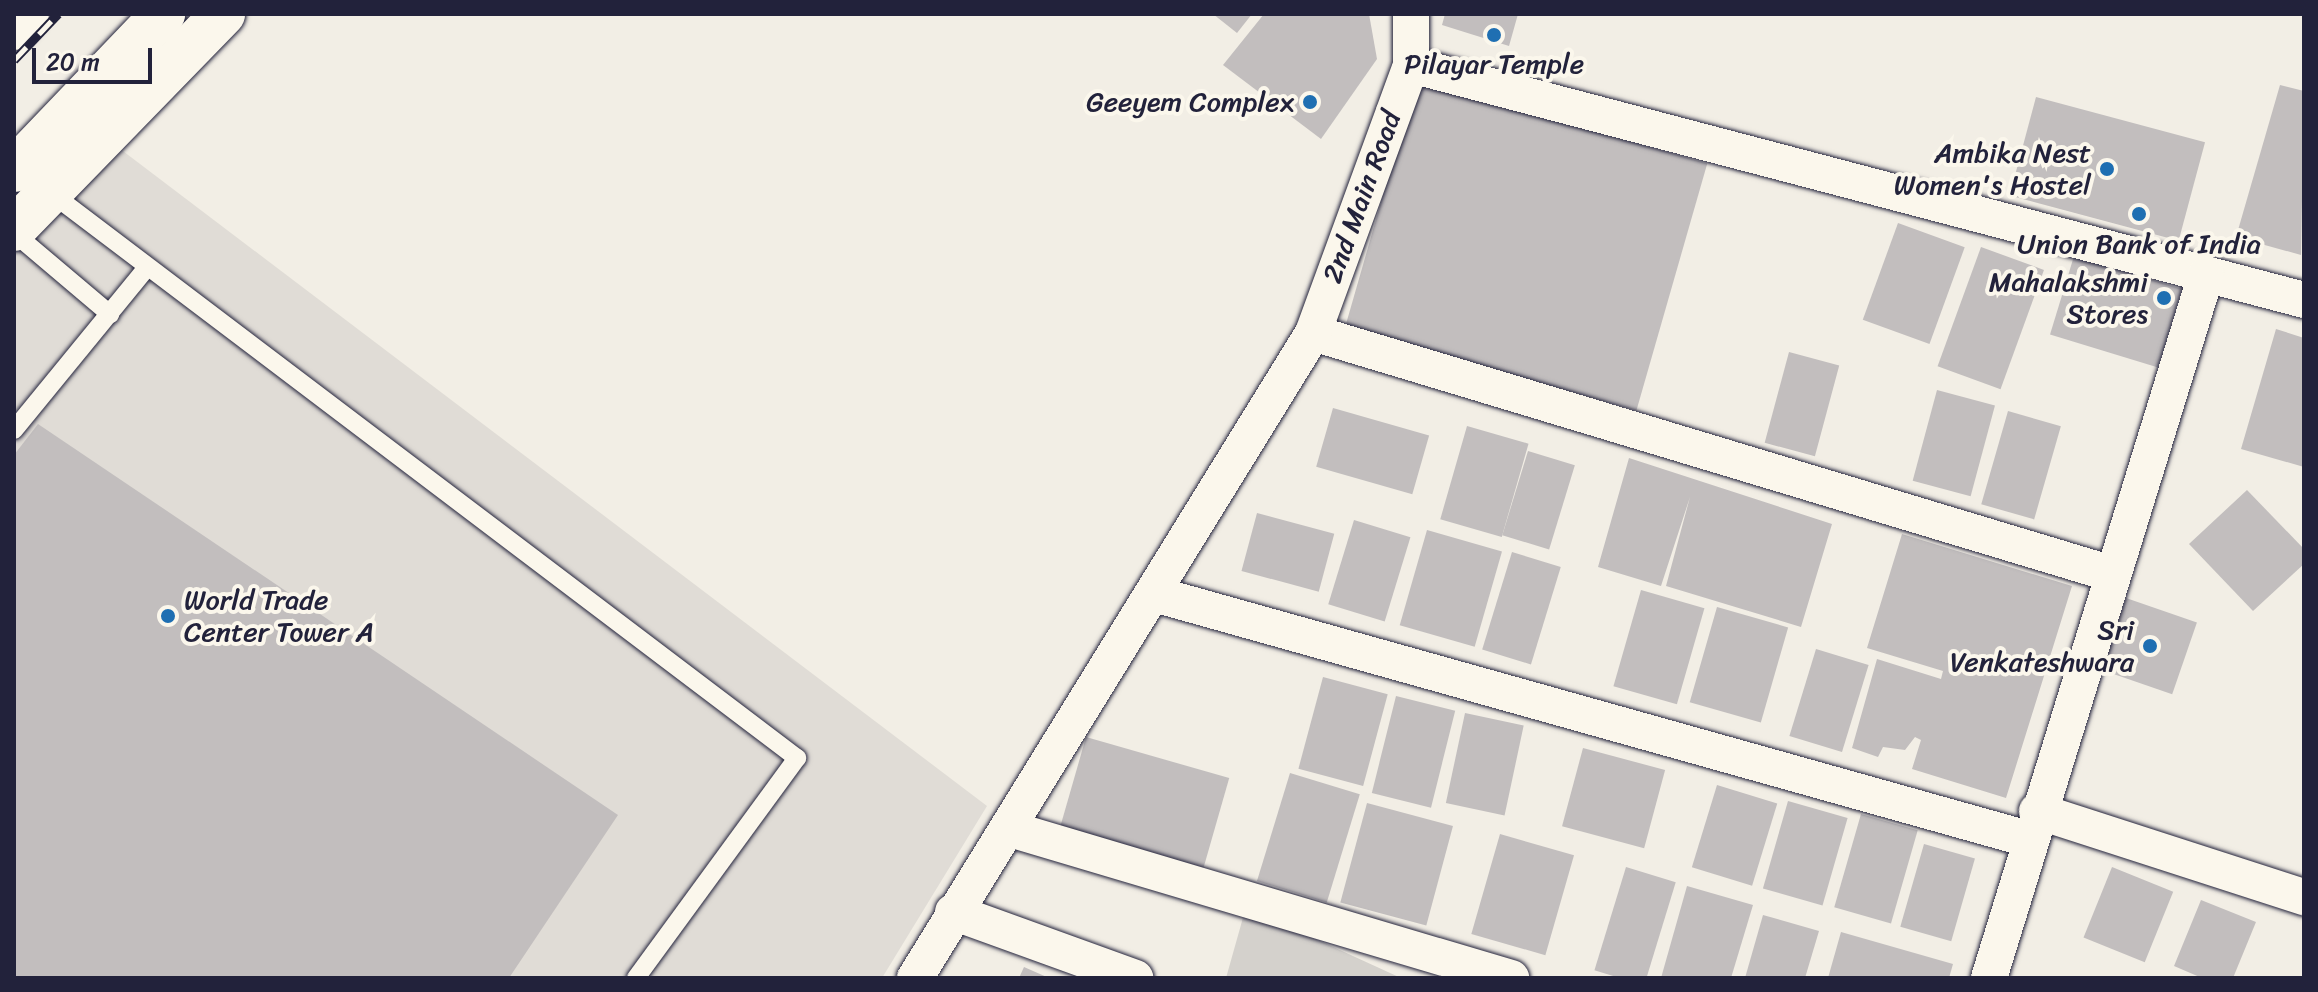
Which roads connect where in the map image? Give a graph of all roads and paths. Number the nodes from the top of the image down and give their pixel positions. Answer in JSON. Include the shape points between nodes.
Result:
{"nodes":[{"id":1,"x":163,"y":14,"type":"edge"},
{"id":2,"x":223,"y":14,"type":"edge"},
{"id":3,"x":1407,"y":17,"type":"edge"},
{"id":4,"x":1411,"y":65,"type":"junction"},
{"id":5,"x":14,"y":170,"type":"edge"},
{"id":6,"x":50,"y":192,"type":"junction"},
{"id":7,"x":14,"y":231,"type":"edge"},
{"id":8,"x":146,"y":269,"type":"junction"},
{"id":9,"x":2206,"y":275,"type":"junction"},
{"id":10,"x":2304,"y":300,"type":"edge"},
{"id":11,"x":110,"y":314,"type":"junction"},
{"id":12,"x":1313,"y":333,"type":"junction"},
{"id":13,"x":14,"y":430,"type":"edge"},
{"id":14,"x":2112,"y":574,"type":"junction"},
{"id":15,"x":1154,"y":594,"type":"junction"},
{"id":16,"x":2032,"y":825,"type":"junction"},
{"id":17,"x":1010,"y":829,"type":"junction"},
{"id":18,"x":2304,"y":897,"type":"edge"},
{"id":19,"x":953,"y":912,"type":"junction"},
{"id":20,"x":636,"y":978,"type":"edge"},
{"id":21,"x":915,"y":978,"type":"edge"},
{"id":22,"x":1135,"y":978,"type":"edge"},
{"id":23,"x":1511,"y":978,"type":"edge"},
{"id":24,"x":1989,"y":978,"type":"edge"}],
"edges":[{"from":1,"to":5,"type":"street"},
{"from":2,"to":6,"type":"street"},
{"from":3,"to":4,"type":"street","name":"2nd Main Road"},
{"from":4,"to":9,"type":"street"},
{"from":4,"to":12,"type":"street","name":"2nd Main Road"},
{"from":6,"to":7,"type":"street"},
{"from":6,"to":8,"type":"lane"},
{"from":7,"to":11,"type":"lane"},
{"from":8,"to":11,"type":"lane"},
{"from":8,"to":20,"type":"lane","via":[[797,758]]},
{"from":9,"to":10,"type":"street"},
{"from":9,"to":14,"type":"street"},
{"from":11,"to":13,"type":"lane"},
{"from":12,"to":14,"type":"street"},
{"from":12,"to":15,"type":"street","name":"2nd Main Road"},
{"from":14,"to":16,"type":"street"},
{"from":15,"to":16,"type":"street"},
{"from":15,"to":17,"type":"street","name":"2nd Main Road"},
{"from":16,"to":18,"type":"street"},
{"from":16,"to":24,"type":"street"},
{"from":17,"to":19,"type":"street","name":"2nd Main Road"},
{"from":17,"to":23,"type":"street"},
{"from":19,"to":21,"type":"street","name":"2nd Main Road"},
{"from":19,"to":22,"type":"street"}]}
